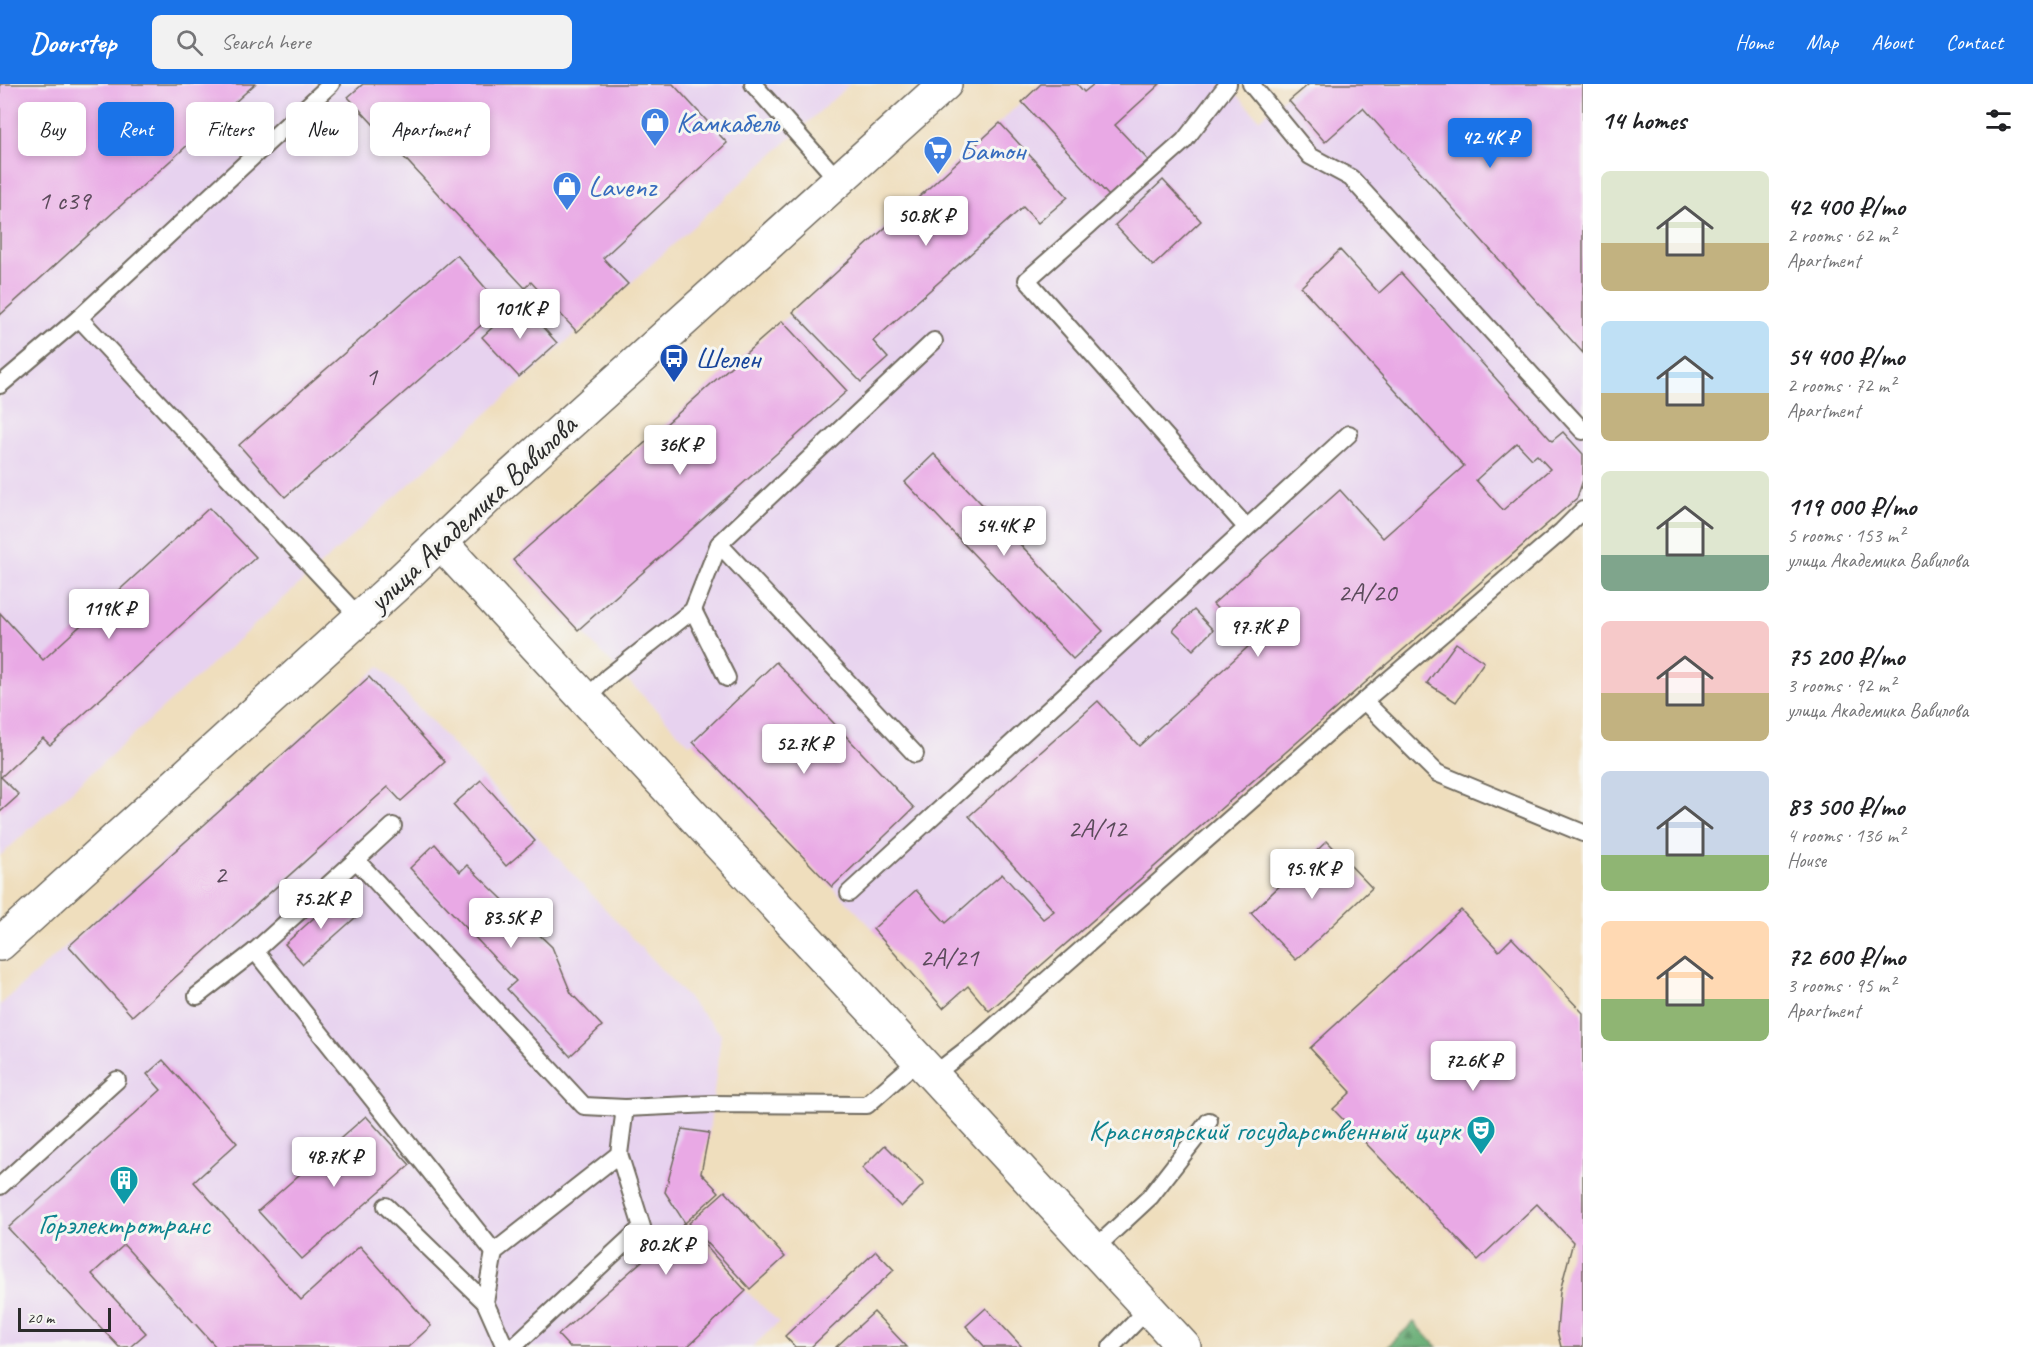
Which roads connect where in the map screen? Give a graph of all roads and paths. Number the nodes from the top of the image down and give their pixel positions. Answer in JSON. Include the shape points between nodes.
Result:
{"nodes":[{"id":1,"x":331,"y":84,"type":"edge"},
{"id":2,"x":753,"y":84,"type":"edge"},
{"id":3,"x":945,"y":84,"type":"edge"},
{"id":4,"x":1228,"y":84,"type":"edge"},
{"id":5,"x":1251,"y":84,"type":"edge"},
{"id":6,"x":838,"y":181,"type":"junction"},
{"id":7,"x":79,"y":318,"type":"junction"},
{"id":8,"x":934,"y":341,"type":"dead end"},
{"id":9,"x":0,"y":385,"type":"edge"},
{"id":10,"x":1583,"y":431,"type":"edge"},
{"id":11,"x":1349,"y":434,"type":"dead end"},
{"id":12,"x":1583,"y":510,"type":"edge"},
{"id":13,"x":1246,"y":526,"type":"junction"},
{"id":14,"x":441,"y":543,"type":"junction"},
{"id":15,"x":719,"y":544,"type":"junction"},
{"id":16,"x":693,"y":610,"type":"junction"},
{"id":17,"x":359,"y":617,"type":"junction"},
{"id":18,"x":727,"y":678,"type":"dead end"},
{"id":19,"x":587,"y":698,"type":"junction"},
{"id":20,"x":1364,"y":701,"type":"junction"},
{"id":21,"x":915,"y":754,"type":"dead end"},
{"id":22,"x":393,"y":826,"type":"dead end"},
{"id":23,"x":1583,"y":833,"type":"edge"},
{"id":24,"x":356,"y":860,"type":"junction"},
{"id":25,"x":849,"y":893,"type":"dead end"},
{"id":26,"x":0,"y":944,"type":"edge"},
{"id":27,"x":255,"y":951,"type":"junction"},
{"id":28,"x":197,"y":996,"type":"dead end"},
{"id":29,"x":925,"y":1068,"type":"junction"},
{"id":30,"x":117,"y":1080,"type":"dead end"},
{"id":31,"x":625,"y":1108,"type":"junction"},
{"id":32,"x":1209,"y":1121,"type":"dead end"},
{"id":33,"x":619,"y":1154,"type":"junction"},
{"id":34,"x":0,"y":1186,"type":"edge"},
{"id":35,"x":386,"y":1206,"type":"dead end"},
{"id":36,"x":1094,"y":1250,"type":"junction"},
{"id":37,"x":494,"y":1252,"type":"junction"},
{"id":38,"x":485,"y":1302,"type":"junction"},
{"id":39,"x":1148,"y":1309,"type":"junction"},
{"id":40,"x":505,"y":1347,"type":"edge"},
{"id":41,"x":513,"y":1347,"type":"edge"},
{"id":42,"x":1111,"y":1347,"type":"edge"},
{"id":43,"x":1184,"y":1347,"type":"edge"}],
"edges":[{"from":1,"to":7,"type":"lane"},
{"from":2,"to":6,"type":"lane"},
{"from":3,"to":6,"type":"street","name":"улица Академика Вавилова"},
{"from":4,"to":13,"type":"lane","via":[[1184,141],[1027,280]]},
{"from":5,"to":10,"type":"lane","via":[[1310,156],[1351,178]]},
{"from":6,"to":14,"type":"street","name":"улица Академика Вавилова","via":[[489,495]]},
{"from":7,"to":9,"type":"lane"},
{"from":7,"to":17,"type":"lane"},
{"from":8,"to":15,"type":"lane"},
{"from":11,"to":13,"type":"lane"},
{"from":12,"to":20,"type":"lane"},
{"from":13,"to":25,"type":"lane"},
{"from":14,"to":17,"type":"street","name":"улица Академика Вавилова"},
{"from":14,"to":19,"type":"street"},
{"from":15,"to":16,"type":"lane"},
{"from":15,"to":21,"type":"lane"},
{"from":16,"to":18,"type":"lane"},
{"from":16,"to":19,"type":"lane","via":[[609,675]]},
{"from":17,"to":26,"type":"street","name":"улица Академика Вавилова"},
{"from":19,"to":29,"type":"street"},
{"from":20,"to":23,"type":"lane","via":[[1437,773]]},
{"from":20,"to":29,"type":"lane","via":[[980,1039]]},
{"from":22,"to":24,"type":"lane"},
{"from":24,"to":27,"type":"lane"},
{"from":24,"to":31,"type":"lane","via":[[584,1106]]},
{"from":27,"to":28,"type":"lane"},
{"from":27,"to":37,"type":"lane"},
{"from":29,"to":31,"type":"lane","via":[[867,1104]]},
{"from":29,"to":36,"type":"street"},
{"from":30,"to":34,"type":"lane"},
{"from":31,"to":33,"type":"lane"},
{"from":32,"to":36,"type":"lane","via":[[1150,1197]]},
{"from":33,"to":37,"type":"lane"},
{"from":33,"to":41,"type":"lane","via":[[642,1227]]},
{"from":35,"to":38,"type":"lane"},
{"from":36,"to":39,"type":"street"},
{"from":37,"to":38,"type":"lane"},
{"from":38,"to":40,"type":"lane"},
{"from":39,"to":42,"type":"lane"},
{"from":39,"to":43,"type":"street"}]}
